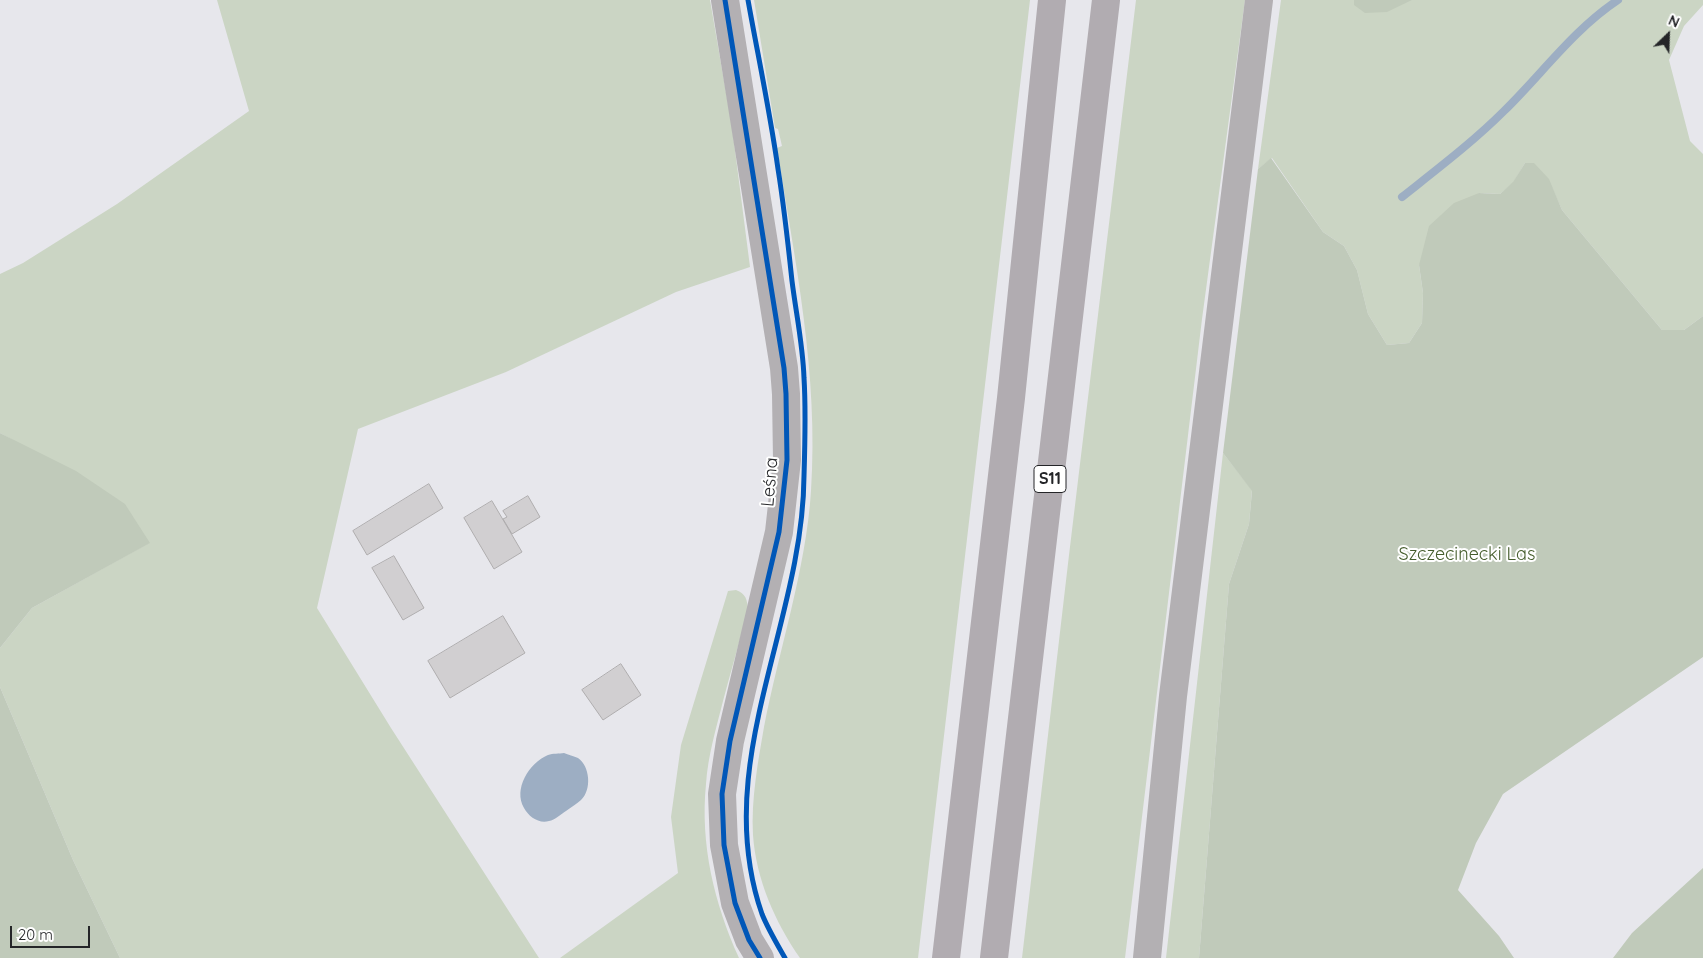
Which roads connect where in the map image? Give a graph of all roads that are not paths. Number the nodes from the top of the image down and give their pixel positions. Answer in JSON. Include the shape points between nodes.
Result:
{"nodes":[{"id":1,"x":725,"y":0,"type":"edge"},
{"id":2,"x":1052,"y":0,"type":"edge"},
{"id":3,"x":1106,"y":0,"type":"edge"},
{"id":4,"x":1259,"y":0,"type":"edge"},
{"id":5,"x":760,"y":958,"type":"edge"},
{"id":6,"x":946,"y":958,"type":"edge"},
{"id":7,"x":994,"y":958,"type":"edge"},
{"id":8,"x":1148,"y":958,"type":"edge"}],
"edges":[{"from":1,"to":5,"type":"street","name":"Leśna","via":[[786,394],[787,460],[779,532],[730,740],[722,794],[724,845],[735,903],[749,940]]},
{"from":2,"to":6,"type":"highway"},
{"from":3,"to":7,"type":"highway","number":"S11"},
{"from":4,"to":8,"type":"street","via":[[1173,696]]}]}
